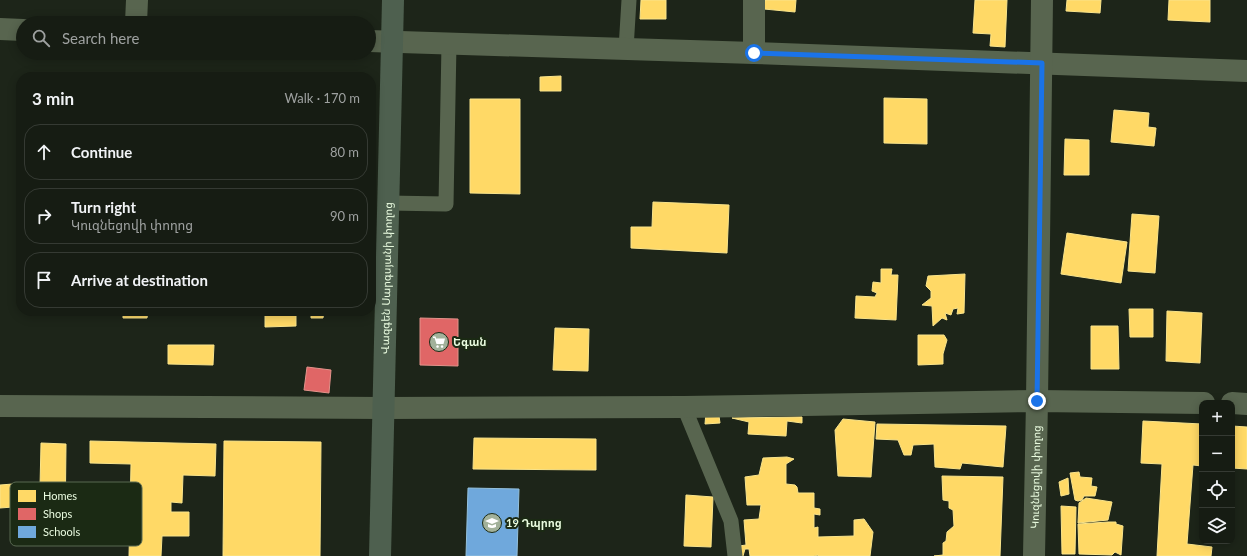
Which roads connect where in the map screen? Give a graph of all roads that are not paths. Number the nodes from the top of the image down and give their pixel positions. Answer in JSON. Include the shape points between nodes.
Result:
{"nodes":[{"id":1,"x":137,"y":0,"type":"edge"},
{"id":2,"x":393,"y":0,"type":"edge"},
{"id":3,"x":629,"y":0,"type":"edge"},
{"id":4,"x":754,"y":0,"type":"edge"},
{"id":5,"x":1042,"y":0,"type":"edge"},
{"id":6,"x":136,"y":16,"type":"edge"},
{"id":7,"x":0,"y":29,"type":"edge"},
{"id":8,"x":16,"y":30,"type":"edge"},
{"id":9,"x":376,"y":42,"type":"edge"},
{"id":10,"x":392,"y":42,"type":"junction"},
{"id":11,"x":449,"y":44,"type":"junction"},
{"id":12,"x":626,"y":49,"type":"junction"},
{"id":13,"x":754,"y":53,"type":"junction"},
{"id":14,"x":1042,"y":63,"type":"junction"},
{"id":15,"x":1247,"y":71,"type":"edge"},
{"id":16,"x":388,"y":203,"type":"junction"},
{"id":17,"x":1037,"y":401,"type":"junction"},
{"id":18,"x":1199,"y":403,"type":"edge"},
{"id":19,"x":1235,"y":403,"type":"edge"},
{"id":20,"x":1247,"y":404,"type":"edge"},
{"id":21,"x":0,"y":406,"type":"edge"},
{"id":22,"x":684,"y":407,"type":"junction"},
{"id":23,"x":384,"y":408,"type":"junction"},
{"id":24,"x":380,"y":556,"type":"edge"},
{"id":25,"x":735,"y":556,"type":"edge"},
{"id":26,"x":1034,"y":556,"type":"edge"}],
"edges":[{"from":1,"to":6,"type":"street"},
{"from":2,"to":10,"type":"highway","name":"Վազգեն Սարգսյանի փողոց"},
{"from":3,"to":12,"type":"lane"},
{"from":4,"to":13,"type":"street"},
{"from":5,"to":14,"type":"street","name":"Կուզնեցովի փողոց"},
{"from":7,"to":8,"type":"street"},
{"from":9,"to":10,"type":"street"},
{"from":10,"to":11,"type":"street"},
{"from":10,"to":16,"type":"highway","name":"Վազգեն Սարգսյանի փողոց"},
{"from":11,"to":12,"type":"street"},
{"from":11,"to":16,"type":"lane","via":[[446,204]]},
{"from":12,"to":13,"type":"street"},
{"from":13,"to":14,"type":"street"},
{"from":14,"to":15,"type":"street"},
{"from":14,"to":17,"type":"street","name":"Կուզնեցովի փողոց"},
{"from":16,"to":23,"type":"highway","name":"Վազգեն Սարգսյանի փողոց"},
{"from":17,"to":18,"type":"street"},
{"from":17,"to":22,"type":"street"},
{"from":17,"to":26,"type":"street","name":"Կուզնեցովի փողոց"},
{"from":19,"to":20,"type":"street"},
{"from":21,"to":23,"type":"street"},
{"from":22,"to":23,"type":"street"},
{"from":22,"to":25,"type":"lane","via":[[731,520]]},
{"from":23,"to":24,"type":"highway","name":"Վազգեն Սարգսյանի փողոց"}]}
